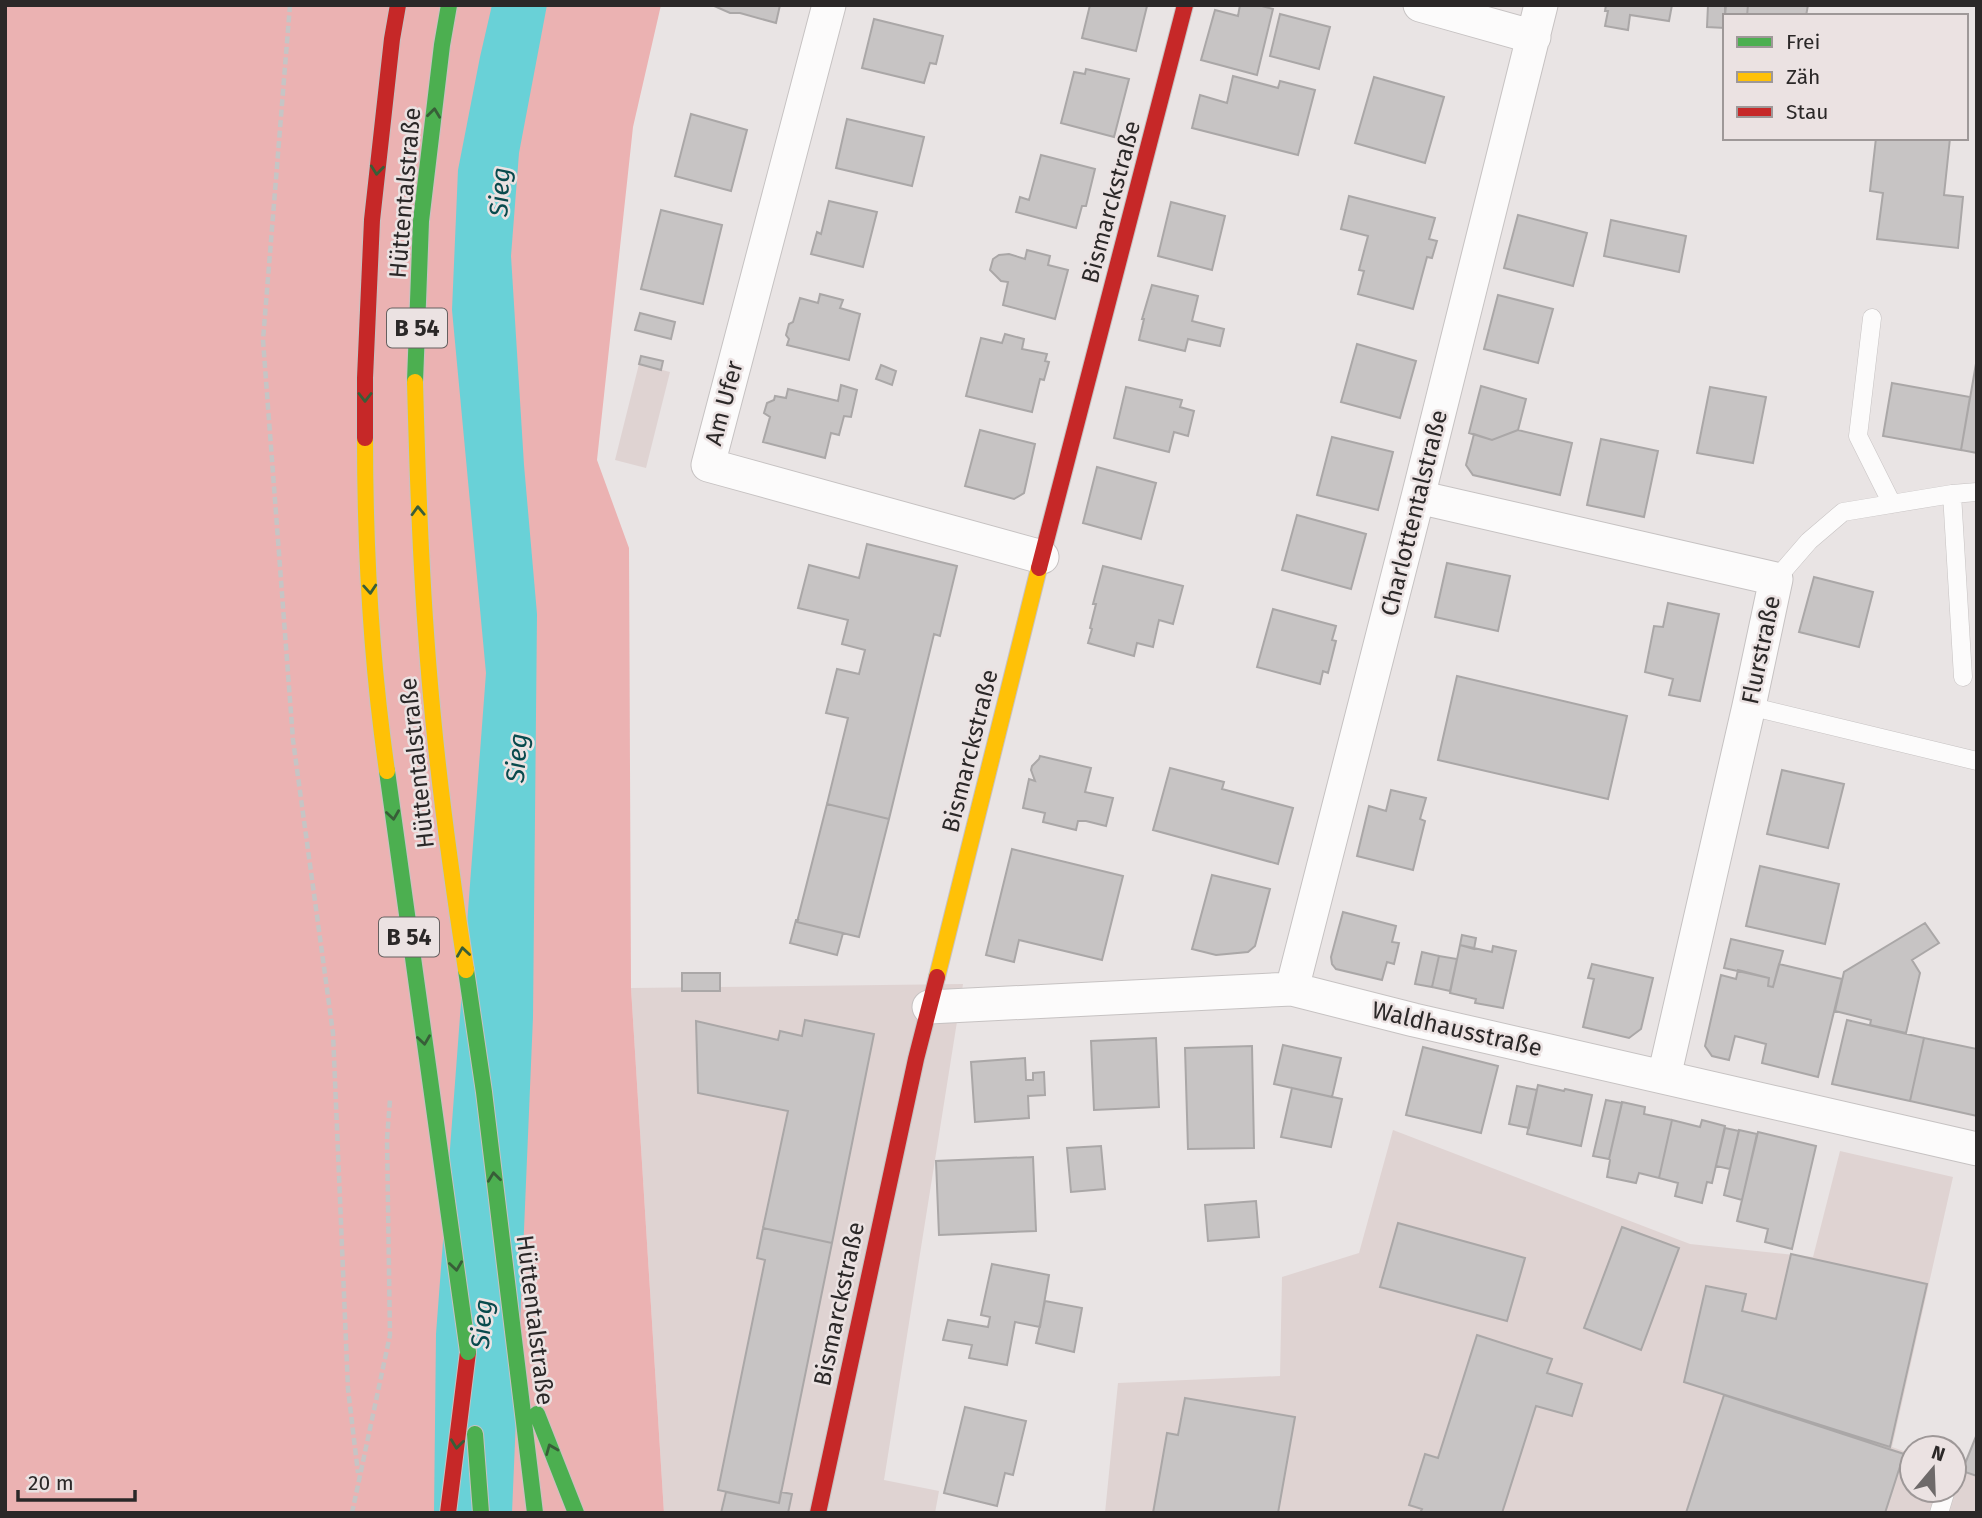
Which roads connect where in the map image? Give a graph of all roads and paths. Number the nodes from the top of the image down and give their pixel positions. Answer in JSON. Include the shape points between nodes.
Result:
{"nodes":[{"id":1,"x":289,"y":5,"type":"edge"},
{"id":2,"x":398,"y":5,"type":"edge"},
{"id":3,"x":449,"y":5,"type":"edge"},
{"id":4,"x":829,"y":5,"type":"edge"},
{"id":5,"x":1185,"y":5,"type":"edge"},
{"id":6,"x":1420,"y":5,"type":"edge"},
{"id":7,"x":1537,"y":21,"type":"edge"},
{"id":8,"x":1872,"y":318,"type":"dead end"},
{"id":9,"x":1977,"y":492,"type":"edge"},
{"id":10,"x":1952,"y":494,"type":"junction"},
{"id":11,"x":1418,"y":497,"type":"junction"},
{"id":12,"x":1892,"y":504,"type":"junction"},
{"id":13,"x":1042,"y":557,"type":"junction"},
{"id":14,"x":1776,"y":579,"type":"junction"},
{"id":15,"x":1963,"y":677,"type":"dead end"},
{"id":16,"x":1749,"y":706,"type":"junction"},
{"id":17,"x":1977,"y":761,"type":"edge"},
{"id":18,"x":1292,"y":989,"type":"junction"},
{"id":19,"x":929,"y":1007,"type":"junction"},
{"id":20,"x":1664,"y":1077,"type":"junction"},
{"id":21,"x":1977,"y":1149,"type":"edge"},
{"id":22,"x":468,"y":1352,"type":"junction"},
{"id":23,"x":518,"y":1366,"type":"junction"},
{"id":24,"x":358,"y":1477,"type":"dead end"},
{"id":25,"x":449,"y":1513,"type":"edge"},
{"id":26,"x":481,"y":1513,"type":"edge"},
{"id":27,"x":535,"y":1513,"type":"edge"},
{"id":28,"x":576,"y":1513,"type":"edge"},
{"id":29,"x":818,"y":1513,"type":"edge"}],
"edges":[{"from":1,"to":24,"type":"path","via":[[262,340],[293,740],[333,1033],[348,1389]]},
{"from":2,"to":22,"type":"main road","name":"Hüttentalstraße","number":"B 54","one_way":true,"bridge":true,"via":[[372,220],[365,521],[380,722]]},
{"from":23,"to":3,"type":"main road","name":"Hüttentalstraße","number":"B 54","one_way":true,"via":[[436,743],[419,519],[415,377],[421,221]]},
{"from":4,"to":13,"type":"street","name":"Am Ufer","via":[[708,465]]},
{"from":5,"to":13,"type":"main road","name":"Bismarckstraße"},
{"from":6,"to":7,"type":"street","name":"Charlottentalstraße"},
{"from":7,"to":11,"type":"street","name":"Charlottentalstraße"},
{"from":8,"to":12,"type":"lane","via":[[1858,436]]},
{"from":9,"to":10,"type":"lane"},
{"from":10,"to":12,"type":"lane"},
{"from":10,"to":15,"type":"lane"},
{"from":11,"to":14,"type":"street","name":"Flurstraße"},
{"from":11,"to":18,"type":"street","name":"Charlottentalstraße"},
{"from":12,"to":14,"type":"lane","via":[[1843,512],[1809,541]]},
{"from":13,"to":19,"type":"main road","name":"Bismarckstraße"},
{"from":14,"to":16,"type":"street","name":"Flurstraße"},
{"from":16,"to":17,"type":"lane"},
{"from":16,"to":20,"type":"street","name":"Flurstraße"},
{"from":18,"to":19,"type":"street","name":"Waldhausstraße"},
{"from":18,"to":20,"type":"street","name":"Waldhausstraße"},
{"from":19,"to":29,"type":"main road","name":"Bismarckstraße"},
{"from":20,"to":21,"type":"street","name":"Waldhausstraße"},
{"from":22,"to":25,"type":"main road","one_way":true},
{"from":22,"to":26,"type":"main road","name":"Hüttentalstraße","number":"B 54"},
{"from":23,"to":27,"type":"main road","name":"Hüttentalstraße","number":"B 54"},
{"from":28,"to":23,"type":"main road","one_way":true}]}
